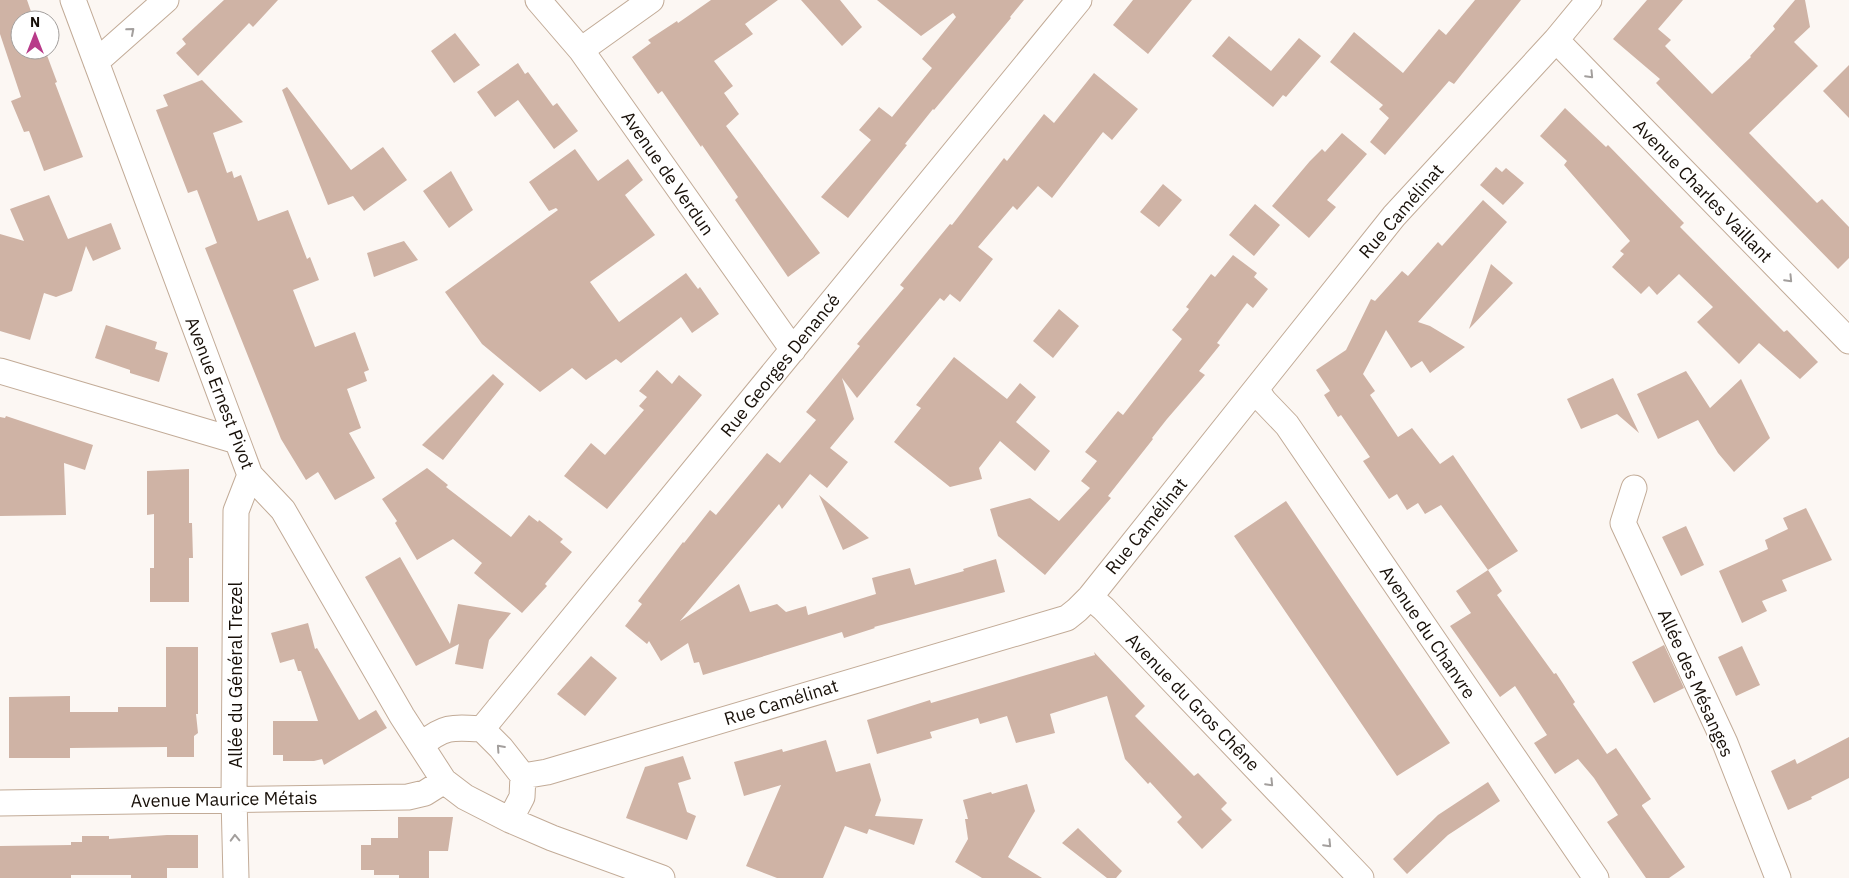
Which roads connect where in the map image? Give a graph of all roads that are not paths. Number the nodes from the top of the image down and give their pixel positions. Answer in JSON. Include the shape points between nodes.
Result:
{"nodes":[{"id":1,"x":72,"y":0,"type":"edge"},
{"id":2,"x":166,"y":0,"type":"edge"},
{"id":3,"x":538,"y":0,"type":"edge"},
{"id":4,"x":651,"y":0,"type":"edge"},
{"id":5,"x":1079,"y":0,"type":"edge"},
{"id":6,"x":1589,"y":0,"type":"edge"},
{"id":7,"x":1556,"y":40,"type":"junction"},
{"id":8,"x":581,"y":50,"type":"junction"},
{"id":9,"x":96,"y":62,"type":"junction"},
{"id":10,"x":1849,"y":341,"type":"edge"},
{"id":11,"x":793,"y":350,"type":"junction"},
{"id":12,"x":0,"y":371,"type":"edge"},
{"id":13,"x":1256,"y":389,"type":"junction"},
{"id":14,"x":237,"y":441,"type":"junction"},
{"id":15,"x":250,"y":475,"type":"junction"},
{"id":16,"x":1634,"y":488,"type":"dead end"},
{"id":17,"x":1090,"y":596,"type":"junction"},
{"id":18,"x":482,"y":729,"type":"junction"},
{"id":19,"x":421,"y":745,"type":"junction"},
{"id":20,"x":523,"y":776,"type":"junction"},
{"id":21,"x":444,"y":780,"type":"junction"},
{"id":22,"x":234,"y":798,"type":"junction"},
{"id":23,"x":0,"y":803,"type":"edge"},
{"id":24,"x":510,"y":820,"type":"junction"},
{"id":25,"x":236,"y":878,"type":"edge"},
{"id":26,"x":662,"y":878,"type":"edge"},
{"id":27,"x":1361,"y":878,"type":"edge"},
{"id":28,"x":1596,"y":878,"type":"edge"},
{"id":29,"x":1778,"y":878,"type":"edge"}],
"edges":[{"from":1,"to":9,"type":"street","name":"Avenue Ernest Pivot"},
{"from":9,"to":2,"type":"street","one_way":true},
{"from":3,"to":8,"type":"street","name":"Avenue de Verdun"},
{"from":4,"to":8,"type":"street"},
{"from":5,"to":11,"type":"street","name":"Rue Georges Denancé"},
{"from":6,"to":7,"type":"street","name":"Rue Camélinat"},
{"from":7,"to":10,"type":"street","name":"Avenue Charles Vaillant","one_way":true},
{"from":7,"to":13,"type":"street","name":"Rue Camélinat","via":[[1394,216]]},
{"from":8,"to":11,"type":"street","name":"Avenue de Verdun"},
{"from":9,"to":14,"type":"street","name":"Avenue Ernest Pivot"},
{"from":11,"to":18,"type":"street","name":"Rue Georges Denancé"},
{"from":12,"to":14,"type":"street"},
{"from":13,"to":17,"type":"street","name":"Rue Camélinat"},
{"from":13,"to":28,"type":"street","name":"Avenue du Chanvre","via":[[1287,425]]},
{"from":14,"to":15,"type":"street","name":"Avenue Ernest Pivot"},
{"from":15,"to":19,"type":"street","name":"Avenue Ernest Pivot","via":[[283,510]]},
{"from":15,"to":22,"type":"street","name":"Allée du Général Trezel","via":[[236,511]]},
{"from":16,"to":29,"type":"street","name":"Allée des Mésanges","via":[[1623,523],[1725,743]]},
{"from":17,"to":20,"type":"street","name":"Rue Camélinat","via":[[1067,618],[547,772]]},
{"from":17,"to":27,"type":"street","name":"Avenue du Gros Chêne","one_way":true},
{"from":18,"to":19,"type":"street","via":[[458,727],[436,732]]},
{"from":20,"to":18,"type":"street","one_way":true},
{"from":19,"to":21,"type":"street","name":"Avenue Ernest Pivot"},
{"from":20,"to":24,"type":"street","via":[[522,796]]},
{"from":21,"to":22,"type":"street","name":"Avenue Maurice Métais","via":[[425,793],[408,796]]},
{"from":21,"to":24,"type":"street","name":"Avenue Ernest Pivot","via":[[465,798]]},
{"from":22,"to":23,"type":"street","name":"Avenue Maurice Métais"},
{"from":25,"to":22,"type":"street","name":"Allée du Général Trezel","one_way":true},
{"from":24,"to":26,"type":"street","name":"Avenue Ernest Pivot"}]}
